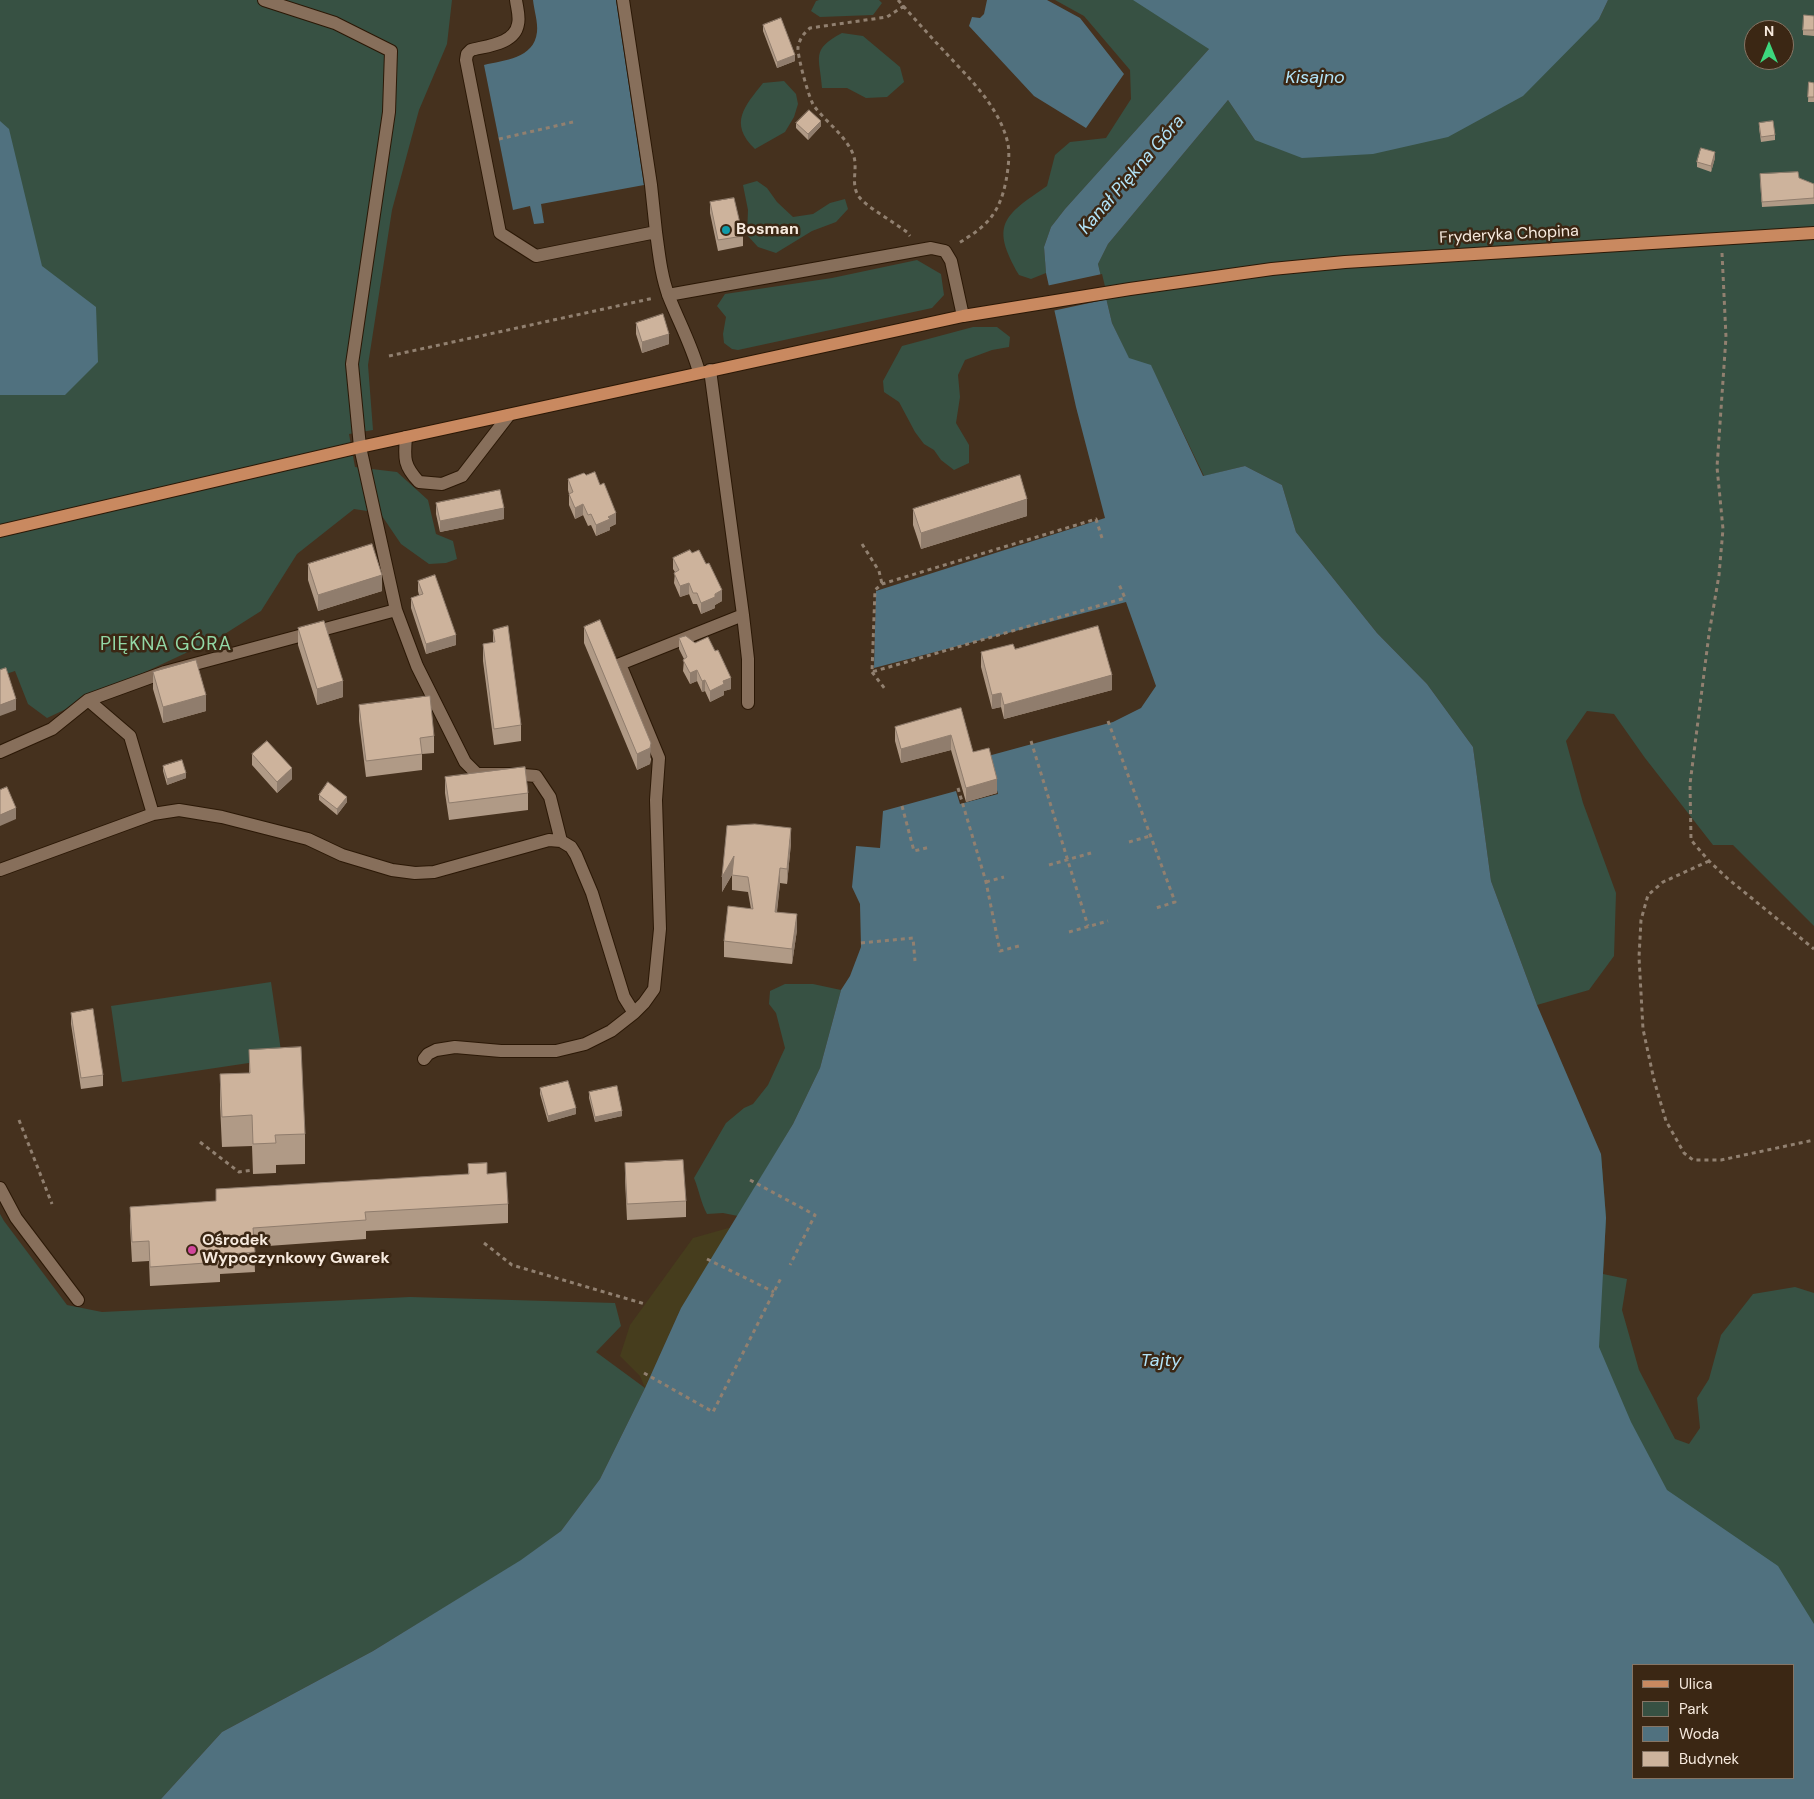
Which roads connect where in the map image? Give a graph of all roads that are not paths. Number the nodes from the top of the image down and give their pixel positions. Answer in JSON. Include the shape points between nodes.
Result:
{"nodes":[{"id":1,"x":264,"y":0,"type":"edge"},
{"id":2,"x":516,"y":0,"type":"edge"},
{"id":3,"x":623,"y":0,"type":"edge"},
{"id":4,"x":656,"y":232,"type":"junction"},
{"id":5,"x":1814,"y":233,"type":"edge"},
{"id":6,"x":668,"y":295,"type":"junction"},
{"id":7,"x":963,"y":316,"type":"junction"},
{"id":8,"x":705,"y":371,"type":"junction"},
{"id":9,"x":509,"y":415,"type":"junction"},
{"id":10,"x":406,"y":437,"type":"junction"},
{"id":11,"x":360,"y":447,"type":"junction"},
{"id":12,"x":0,"y":531,"type":"edge"},
{"id":13,"x":396,"y":610,"type":"junction"},
{"id":14,"x":743,"y":615,"type":"junction"},
{"id":15,"x":88,"y":700,"type":"junction"},
{"id":16,"x":748,"y":703,"type":"dead end"},
{"id":17,"x":0,"y":752,"type":"edge"},
{"id":18,"x":153,"y":814,"type":"junction"},
{"id":19,"x":561,"y":841,"type":"junction"},
{"id":20,"x":0,"y":870,"type":"edge"},
{"id":21,"x":634,"y":1013,"type":"junction"},
{"id":22,"x":424,"y":1059,"type":"dead end"},
{"id":23,"x":0,"y":1188,"type":"edge"},
{"id":24,"x":78,"y":1300,"type":"dead end"}],
"edges":[{"from":1,"to":11,"type":"street","via":[[334,23],[391,51],[390,112],[352,364]]},
{"from":2,"to":4,"type":"street","via":[[519,22],[514,34],[507,40],[471,50],[466,60],[500,233],[536,256]]},
{"from":3,"to":4,"type":"street"},
{"from":4,"to":6,"type":"street"},
{"from":5,"to":7,"type":"main road","name":"Fryderyka Chopina","via":[[1272,269]]},
{"from":6,"to":7,"type":"street","via":[[931,248],[945,252],[951,261]]},
{"from":6,"to":8,"type":"street","via":[[694,355]]},
{"from":7,"to":8,"type":"main road","name":"Fryderyka Chopina"},
{"from":8,"to":9,"type":"main road","name":"Fryderyka Chopina"},
{"from":8,"to":14,"type":"street"},
{"from":9,"to":10,"type":"main road","name":"Fryderyka Chopina"},
{"from":9,"to":10,"type":"street","via":[[462,476],[442,484],[419,482],[408,470],[404,452]]},
{"from":10,"to":11,"type":"main road","name":"Fryderyka Chopina"},
{"from":11,"to":12,"type":"main road","name":"Fryderyka Chopina"},
{"from":11,"to":13,"type":"street"},
{"from":13,"to":15,"type":"street","via":[[165,672]]},
{"from":13,"to":19,"type":"street","via":[[417,666],[465,762],[477,774],[536,776],[550,797]]},
{"from":14,"to":16,"type":"street"},
{"from":14,"to":21,"type":"street","via":[[620,664],[658,758],[656,818],[660,929],[657,965],[654,989]]},
{"from":15,"to":17,"type":"street","via":[[52,729]]},
{"from":15,"to":18,"type":"street","via":[[130,736]]},
{"from":18,"to":19,"type":"street","via":[[179,810],[222,816],[308,839],[342,855],[392,870],[415,873],[434,872],[549,840]]},
{"from":18,"to":20,"type":"street"},
{"from":19,"to":21,"type":"street","via":[[576,855],[592,893],[624,997]]},
{"from":21,"to":22,"type":"street","via":[[611,1031],[585,1044],[556,1051],[455,1047],[436,1050]]},
{"from":23,"to":24,"type":"street","via":[[16,1218]]}]}
